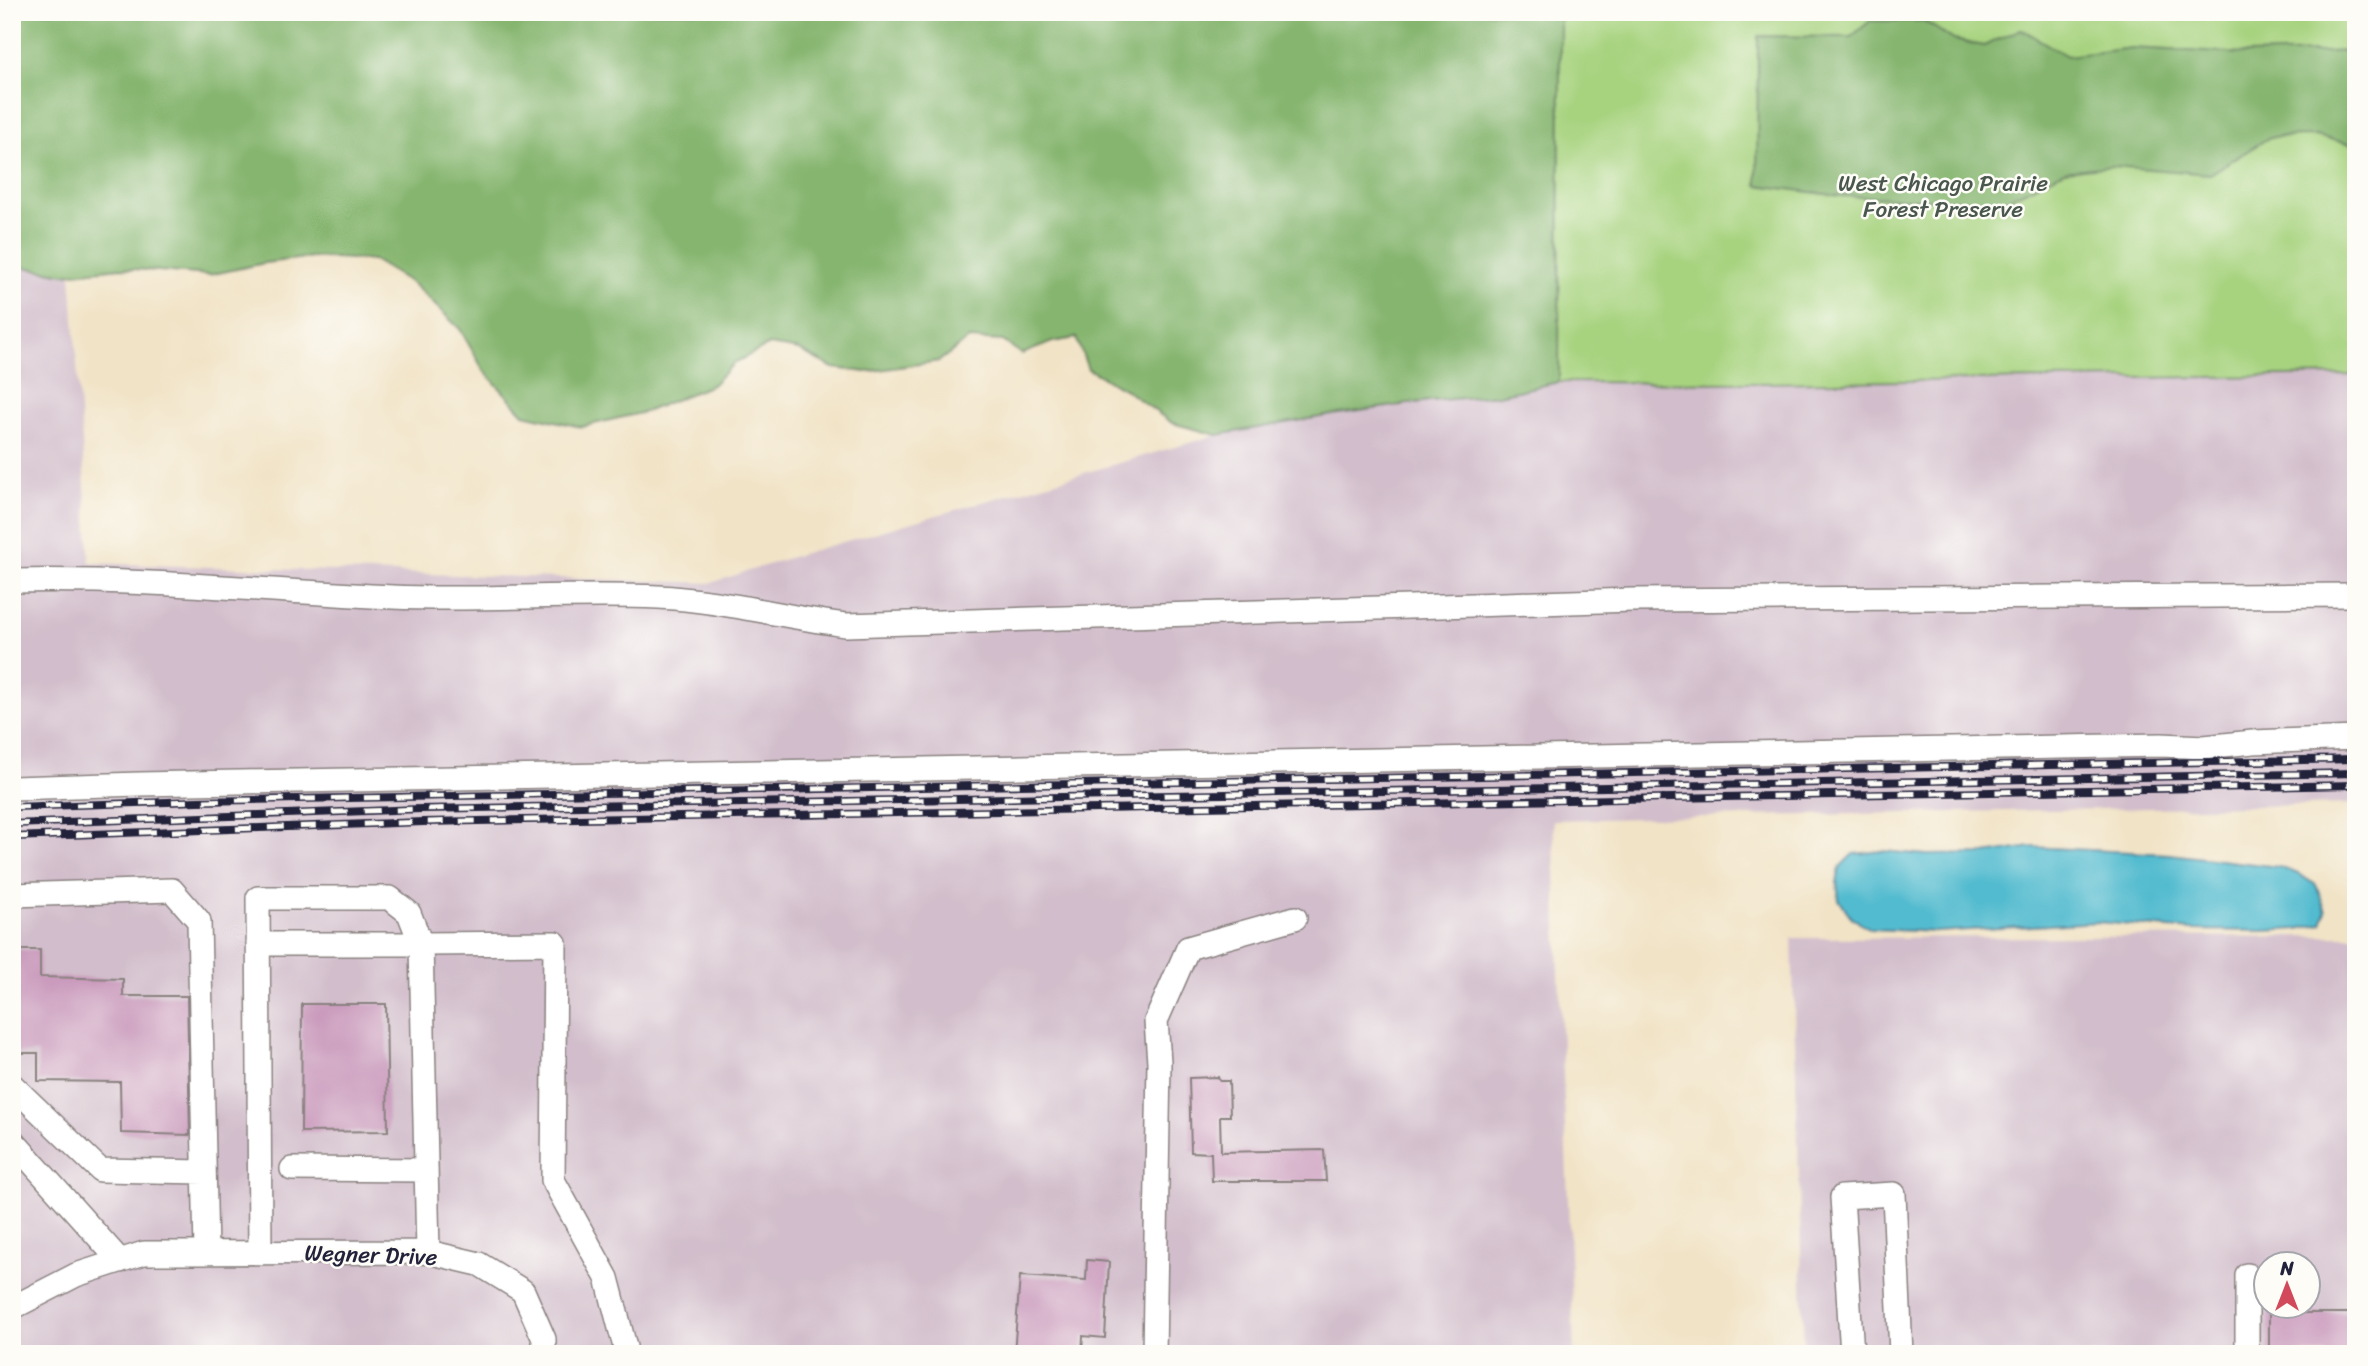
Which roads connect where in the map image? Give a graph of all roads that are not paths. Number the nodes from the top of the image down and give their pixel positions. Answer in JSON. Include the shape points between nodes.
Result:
{"nodes":[{"id":1,"x":12,"y":581,"type":"edge"},
{"id":2,"x":2356,"y":595,"type":"edge"},
{"id":3,"x":2356,"y":738,"type":"edge"},
{"id":4,"x":12,"y":788,"type":"edge"},
{"id":5,"x":12,"y":895,"type":"edge"},
{"id":6,"x":1295,"y":918,"type":"dead end"},
{"id":7,"x":258,"y":944,"type":"junction"},
{"id":8,"x":421,"y":944,"type":"junction"},
{"id":9,"x":12,"y":1086,"type":"edge"},
{"id":10,"x":12,"y":1140,"type":"edge"},
{"id":11,"x":292,"y":1170,"type":"dead end"},
{"id":12,"x":426,"y":1170,"type":"junction"},
{"id":13,"x":204,"y":1172,"type":"junction"},
{"id":14,"x":428,"y":1252,"type":"junction"},
{"id":15,"x":206,"y":1253,"type":"junction"},
{"id":16,"x":260,"y":1253,"type":"junction"},
{"id":17,"x":120,"y":1261,"type":"junction"},
{"id":18,"x":2247,"y":1275,"type":"dead end"},
{"id":19,"x":12,"y":1308,"type":"edge"},
{"id":20,"x":544,"y":1354,"type":"edge"},
{"id":21,"x":624,"y":1354,"type":"edge"},
{"id":22,"x":1154,"y":1354,"type":"edge"},
{"id":23,"x":1852,"y":1354,"type":"edge"},
{"id":24,"x":1901,"y":1354,"type":"edge"},
{"id":25,"x":2247,"y":1354,"type":"edge"}],
"edges":[{"from":1,"to":2,"type":"street","via":[[76,580],[396,597],[659,597],[846,625],[1632,600]]},
{"from":3,"to":4,"type":"street","via":[[2204,747]]},
{"from":5,"to":13,"type":"street","via":[[172,890],[199,922]]},
{"from":6,"to":22,"type":"street","via":[[1188,948],[1156,1021]]},
{"from":7,"to":8,"type":"street"},
{"from":7,"to":8,"type":"street","via":[[258,898],[390,898],[409,913]]},
{"from":7,"to":16,"type":"street"},
{"from":8,"to":12,"type":"street"},
{"from":8,"to":21,"type":"street","via":[[555,943],[553,1180],[607,1278]]},
{"from":9,"to":13,"type":"street","via":[[100,1170]]},
{"from":10,"to":17,"type":"street"},
{"from":11,"to":12,"type":"street"},
{"from":12,"to":14,"type":"street"},
{"from":13,"to":15,"type":"street"},
{"from":14,"to":16,"type":"street","name":"Wegner Drive"},
{"from":14,"to":20,"type":"street","name":"Wegner Drive","via":[[479,1264],[523,1291],[544,1339]]},
{"from":15,"to":16,"type":"street","name":"Wegner Drive"},
{"from":15,"to":17,"type":"street","name":"Wegner Drive","via":[[144,1253]]},
{"from":17,"to":19,"type":"street","name":"Wegner Drive","via":[[76,1275]]},
{"from":18,"to":25,"type":"street"},
{"from":23,"to":24,"type":"street","via":[[1842,1198],[1894,1194]]}]}
